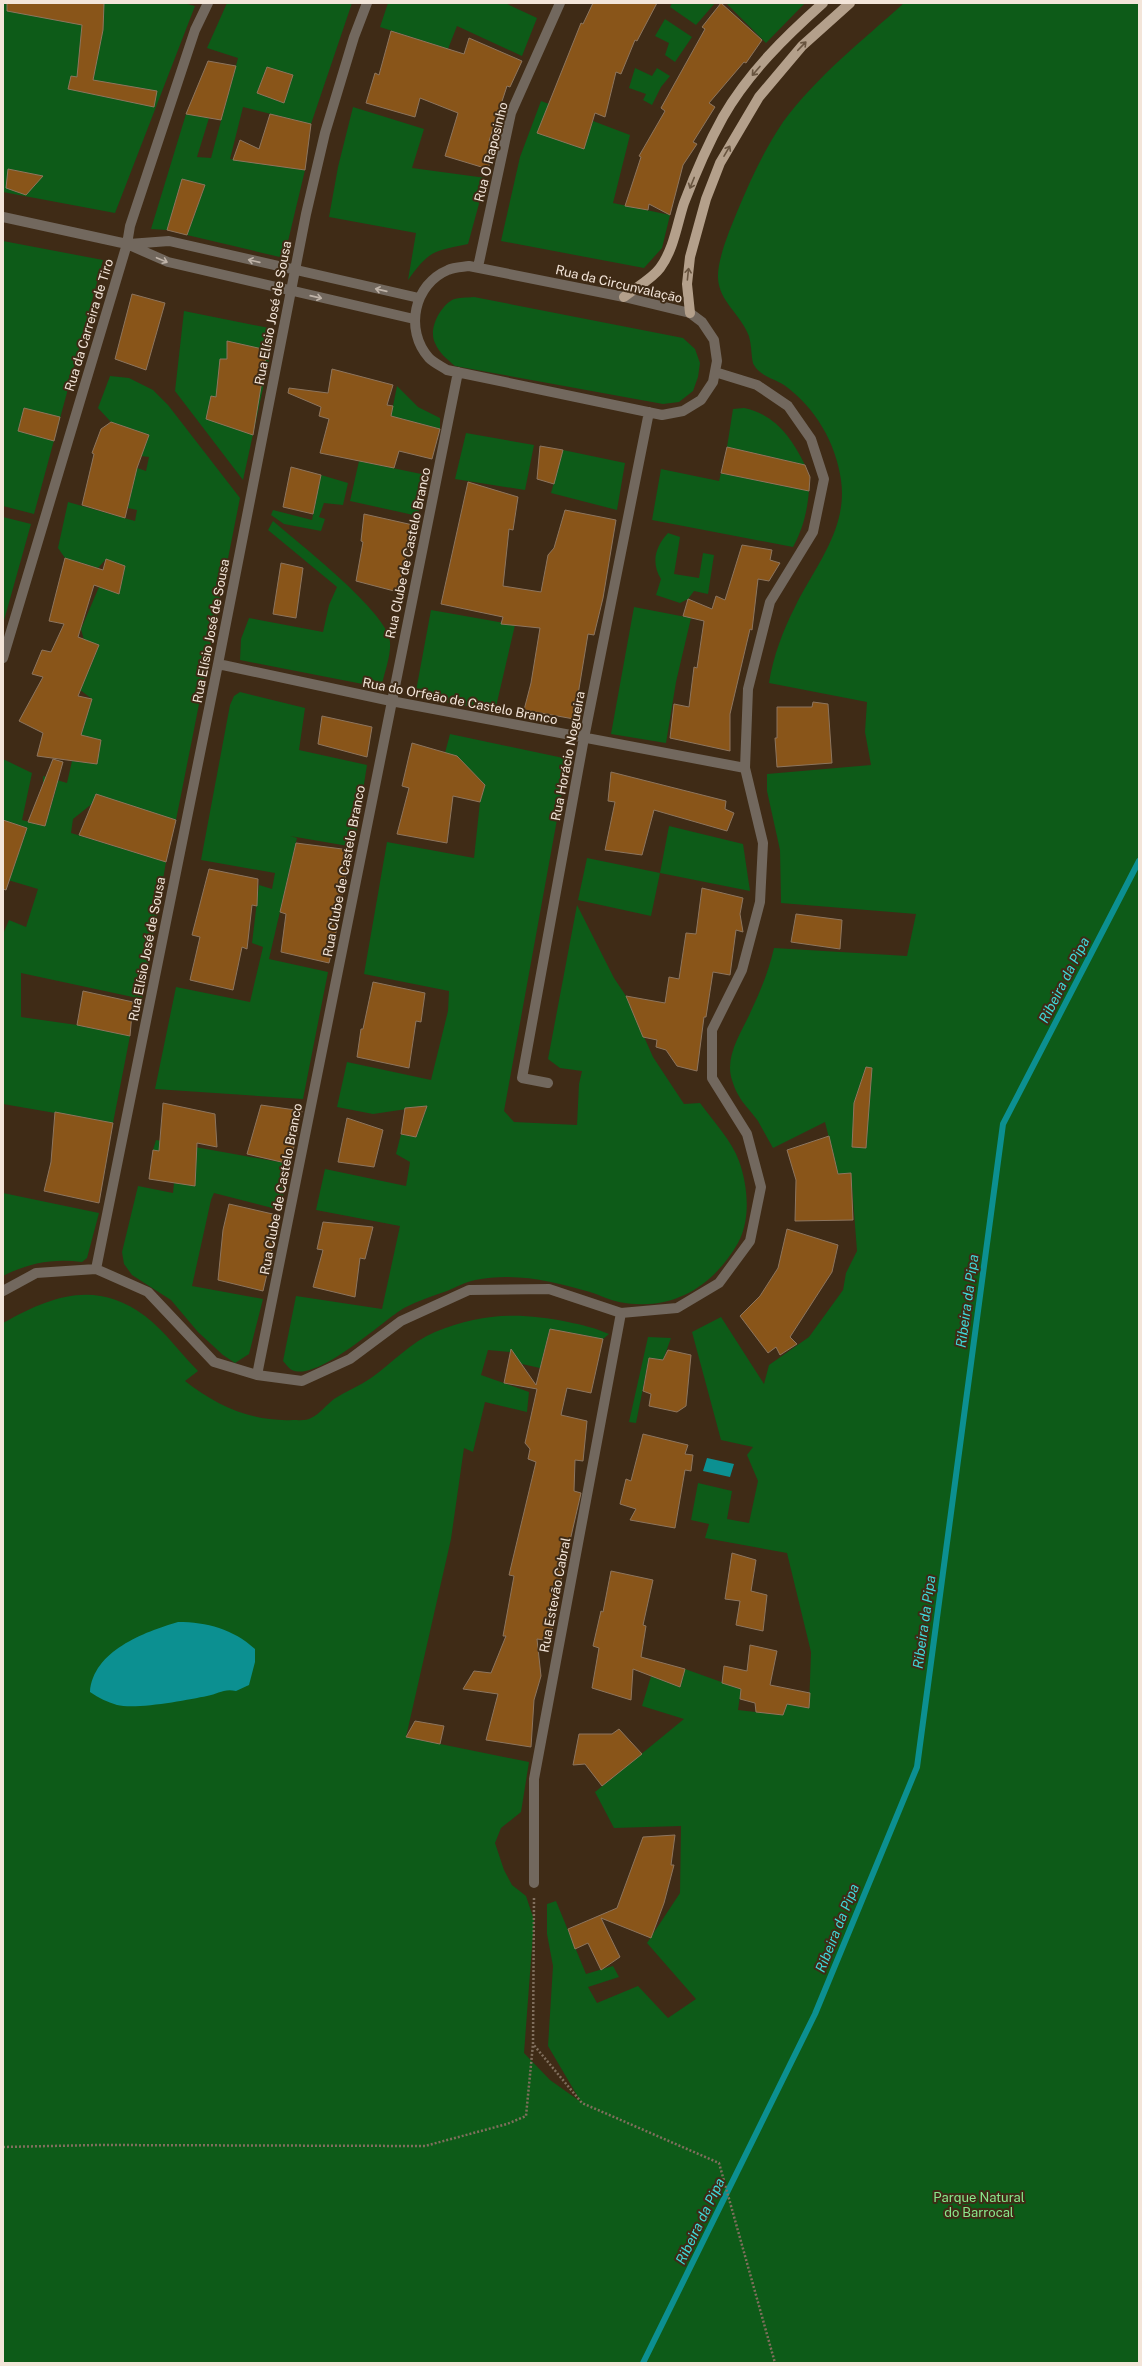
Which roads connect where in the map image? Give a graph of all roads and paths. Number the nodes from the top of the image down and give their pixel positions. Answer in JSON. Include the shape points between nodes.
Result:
{"nodes":[{"id":1,"x":208,"y":3,"type":"edge"},
{"id":2,"x":367,"y":3,"type":"edge"},
{"id":3,"x":560,"y":3,"type":"edge"},
{"id":4,"x":823,"y":3,"type":"edge"},
{"id":5,"x":850,"y":3,"type":"edge"},
{"id":6,"x":3,"y":217,"type":"edge"},
{"id":7,"x":127,"y":244,"type":"junction"},
{"id":8,"x":478,"y":267,"type":"junction"},
{"id":9,"x":294,"y":270,"type":"junction"},
{"id":10,"x":290,"y":291,"type":"junction"},
{"id":11,"x":624,"y":297,"type":"junction"},
{"id":12,"x":419,"y":298,"type":"junction"},
{"id":13,"x":690,"y":313,"type":"junction"},
{"id":14,"x":414,"y":319,"type":"junction"},
{"id":15,"x":458,"y":372,"type":"junction"},
{"id":16,"x":715,"y":372,"type":"junction"},
{"id":17,"x":649,"y":412,"type":"junction"},
{"id":18,"x":3,"y":658,"type":"edge"},
{"id":19,"x":218,"y":664,"type":"junction"},
{"id":20,"x":391,"y":701,"type":"junction"},
{"id":21,"x":584,"y":738,"type":"junction"},
{"id":22,"x":745,"y":768,"type":"junction"},
{"id":23,"x":548,"y":1083,"type":"dead end"},
{"id":24,"x":96,"y":1268,"type":"junction"},
{"id":25,"x":3,"y":1291,"type":"edge"},
{"id":26,"x":621,"y":1313,"type":"junction"},
{"id":27,"x":257,"y":1375,"type":"junction"},
{"id":28,"x":534,"y":1883,"type":"joint"},
{"id":29,"x":533,"y":2044,"type":"junction"},
{"id":30,"x":3,"y":2147,"type":"edge"},
{"id":31,"x":775,"y":2363,"type":"edge"}],
"edges":[{"from":1,"to":7,"type":"street","name":"Rua da Carreira de Tiro","via":[[195,30],[130,226]]},
{"from":2,"to":9,"type":"street","name":"Rua Elísio José de Sousa","via":[[354,36],[325,133]]},
{"from":3,"to":8,"type":"street","name":"Rua O Raposinho","via":[[511,113]]},
{"from":4,"to":11,"type":"main road","one_way":true,"via":[[789,33],[743,86],[723,117],[702,158],[684,203],[670,249],[659,269]]},
{"from":13,"to":5,"type":"main road","one_way":true,"via":[[687,284],[690,257],[706,199],[720,164],[759,97],[802,46]]},
{"from":6,"to":7,"type":"street"},
{"from":9,"to":7,"type":"street","one_way":true,"via":[[169,241]]},
{"from":7,"to":10,"type":"street","one_way":true,"via":[[168,262]]},
{"from":7,"to":18,"type":"street","name":"Rua da Carreira de Tiro"},
{"from":8,"to":11,"type":"street","name":"Rua da Circunvalação"},
{"from":8,"to":12,"type":"street","name":"Rua da Circunvalação","via":[[448,269],[430,281]]},
{"from":9,"to":10,"type":"street","name":"Rua Elísio José de Sousa"},
{"from":12,"to":9,"type":"street","one_way":true},
{"from":10,"to":14,"type":"street","one_way":true},
{"from":10,"to":19,"type":"street","name":"Rua Elísio José de Sousa"},
{"from":11,"to":13,"type":"street","name":"Rua da Circunvalação"},
{"from":12,"to":14,"type":"street","name":"Rua da Circunvalação"},
{"from":13,"to":16,"type":"street","name":"Rua da Circunvalação","via":[[702,322],[714,340],[717,361]]},
{"from":14,"to":15,"type":"street","name":"Rua da Circunvalação","via":[[418,340],[430,358],[447,370]]},
{"from":15,"to":17,"type":"street","name":"Rua da Circunvalação"},
{"from":15,"to":20,"type":"street","name":"Rua Clube de Castelo Branco"},
{"from":16,"to":17,"type":"street","name":"Rua da Circunvalação","via":[[713,382],[701,400],[683,411],[662,415]]},
{"from":16,"to":22,"type":"street","via":[[757,385],[788,406],[811,438],[824,479],[813,532],[770,602],[748,689]]},
{"from":17,"to":21,"type":"street","name":"Rua Horácio Nogueira"},
{"from":19,"to":20,"type":"street","name":"Rua do Orfeão de Castelo Branco"},
{"from":19,"to":24,"type":"street","name":"Rua Elísio José de Sousa"},
{"from":20,"to":21,"type":"street","name":"Rua do Orfeão de Castelo Branco"},
{"from":20,"to":27,"type":"street","name":"Rua Clube de Castelo Branco"},
{"from":21,"to":22,"type":"street","name":"Rua do Orfeão de Castelo Branco"},
{"from":21,"to":23,"type":"street","name":"Rua Horácio Nogueira","via":[[522,1078]]},
{"from":22,"to":26,"type":"street","via":[[762,843],[760,902],[742,970],[712,1030],[712,1078],[747,1134],[761,1187],[750,1241],[719,1283],[677,1308]]},
{"from":24,"to":25,"type":"street","via":[[36,1273]]},
{"from":24,"to":27,"type":"street","via":[[148,1292],[214,1362]]},
{"from":26,"to":27,"type":"street","via":[[549,1289],[469,1290],[401,1321],[350,1359],[302,1381]]},
{"from":26,"to":28,"type":"street","name":"Rua Estevão Cabral","via":[[534,1779]]},
{"from":28,"to":29,"type":"path"},
{"from":29,"to":30,"type":"path","via":[[526,2116],[507,2124],[425,2146]]},
{"from":29,"to":31,"type":"path","via":[[582,2102],[719,2163]]}]}
